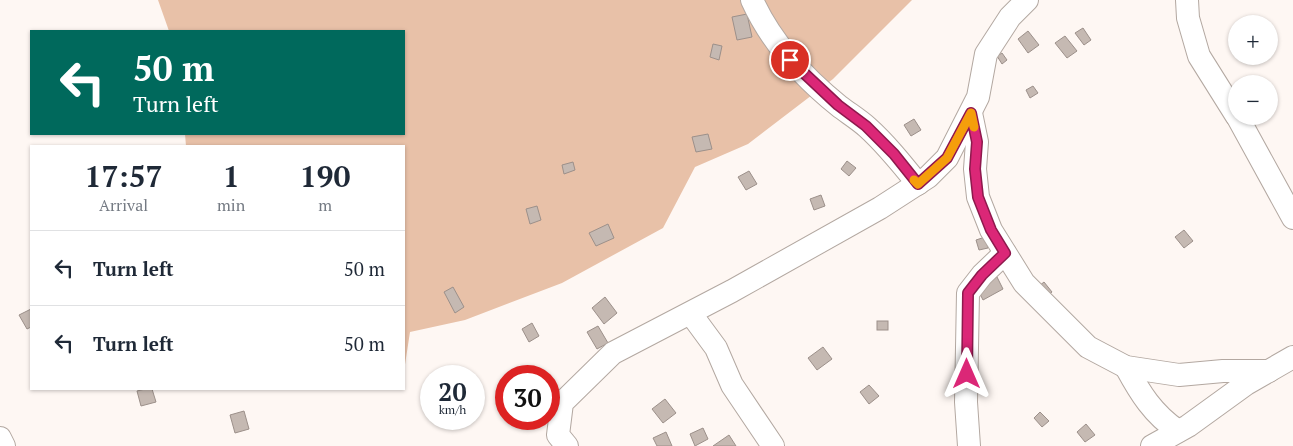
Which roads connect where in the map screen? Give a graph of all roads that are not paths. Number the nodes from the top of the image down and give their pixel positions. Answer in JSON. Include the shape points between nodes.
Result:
{"nodes":[{"id":1,"x":752,"y":0,"type":"edge"},
{"id":2,"x":1027,"y":0,"type":"edge"},
{"id":3,"x":1187,"y":0,"type":"edge"},
{"id":4,"x":1228,"y":102,"type":"edge"},
{"id":5,"x":971,"y":113,"type":"junction"},
{"id":6,"x":1242,"y":125,"type":"edge"},
{"id":7,"x":918,"y":184,"type":"junction"},
{"id":8,"x":1293,"y":218,"type":"edge"},
{"id":9,"x":1005,"y":253,"type":"junction"},
{"id":10,"x":691,"y":314,"type":"junction"},
{"id":11,"x":1293,"y":357,"type":"edge"},
{"id":12,"x":1126,"y":367,"type":"junction"},
{"id":13,"x":1269,"y":371,"type":"junction"},
{"id":14,"x":1178,"y":431,"type":"junction"},
{"id":15,"x":0,"y":438,"type":"edge"},
{"id":16,"x":4,"y":446,"type":"edge"},
{"id":17,"x":567,"y":446,"type":"edge"},
{"id":18,"x":772,"y":446,"type":"edge"},
{"id":19,"x":969,"y":446,"type":"edge"},
{"id":20,"x":1152,"y":446,"type":"edge"}],
"edges":[{"from":1,"to":7,"type":"street","via":[[762,21],[790,60],[838,105],[866,126]]},
{"from":2,"to":5,"type":"street","via":[[1010,17],[986,54],[978,96]]},
{"from":3,"to":4,"type":"street","via":[[1188,18],[1199,56]]},
{"from":5,"to":7,"type":"street","via":[[947,158]]},
{"from":5,"to":9,"type":"street","via":[[977,142],[978,197],[991,230]]},
{"from":6,"to":8,"type":"street"},
{"from":7,"to":10,"type":"street"},
{"from":9,"to":12,"type":"street","via":[[1024,284],[1061,323],[1088,347]]},
{"from":9,"to":19,"type":"street","via":[[968,293],[966,402]]},
{"from":10,"to":17,"type":"street","via":[[614,353],[562,403],[558,435]]},
{"from":10,"to":18,"type":"street","via":[[716,348],[732,385]]},
{"from":11,"to":13,"type":"street"},
{"from":12,"to":13,"type":"street","via":[[1179,375]]},
{"from":12,"to":14,"type":"street","via":[[1143,398],[1161,420]]},
{"from":13,"to":14,"type":"street"},
{"from":14,"to":20,"type":"street"},
{"from":15,"to":16,"type":"street"}]}
